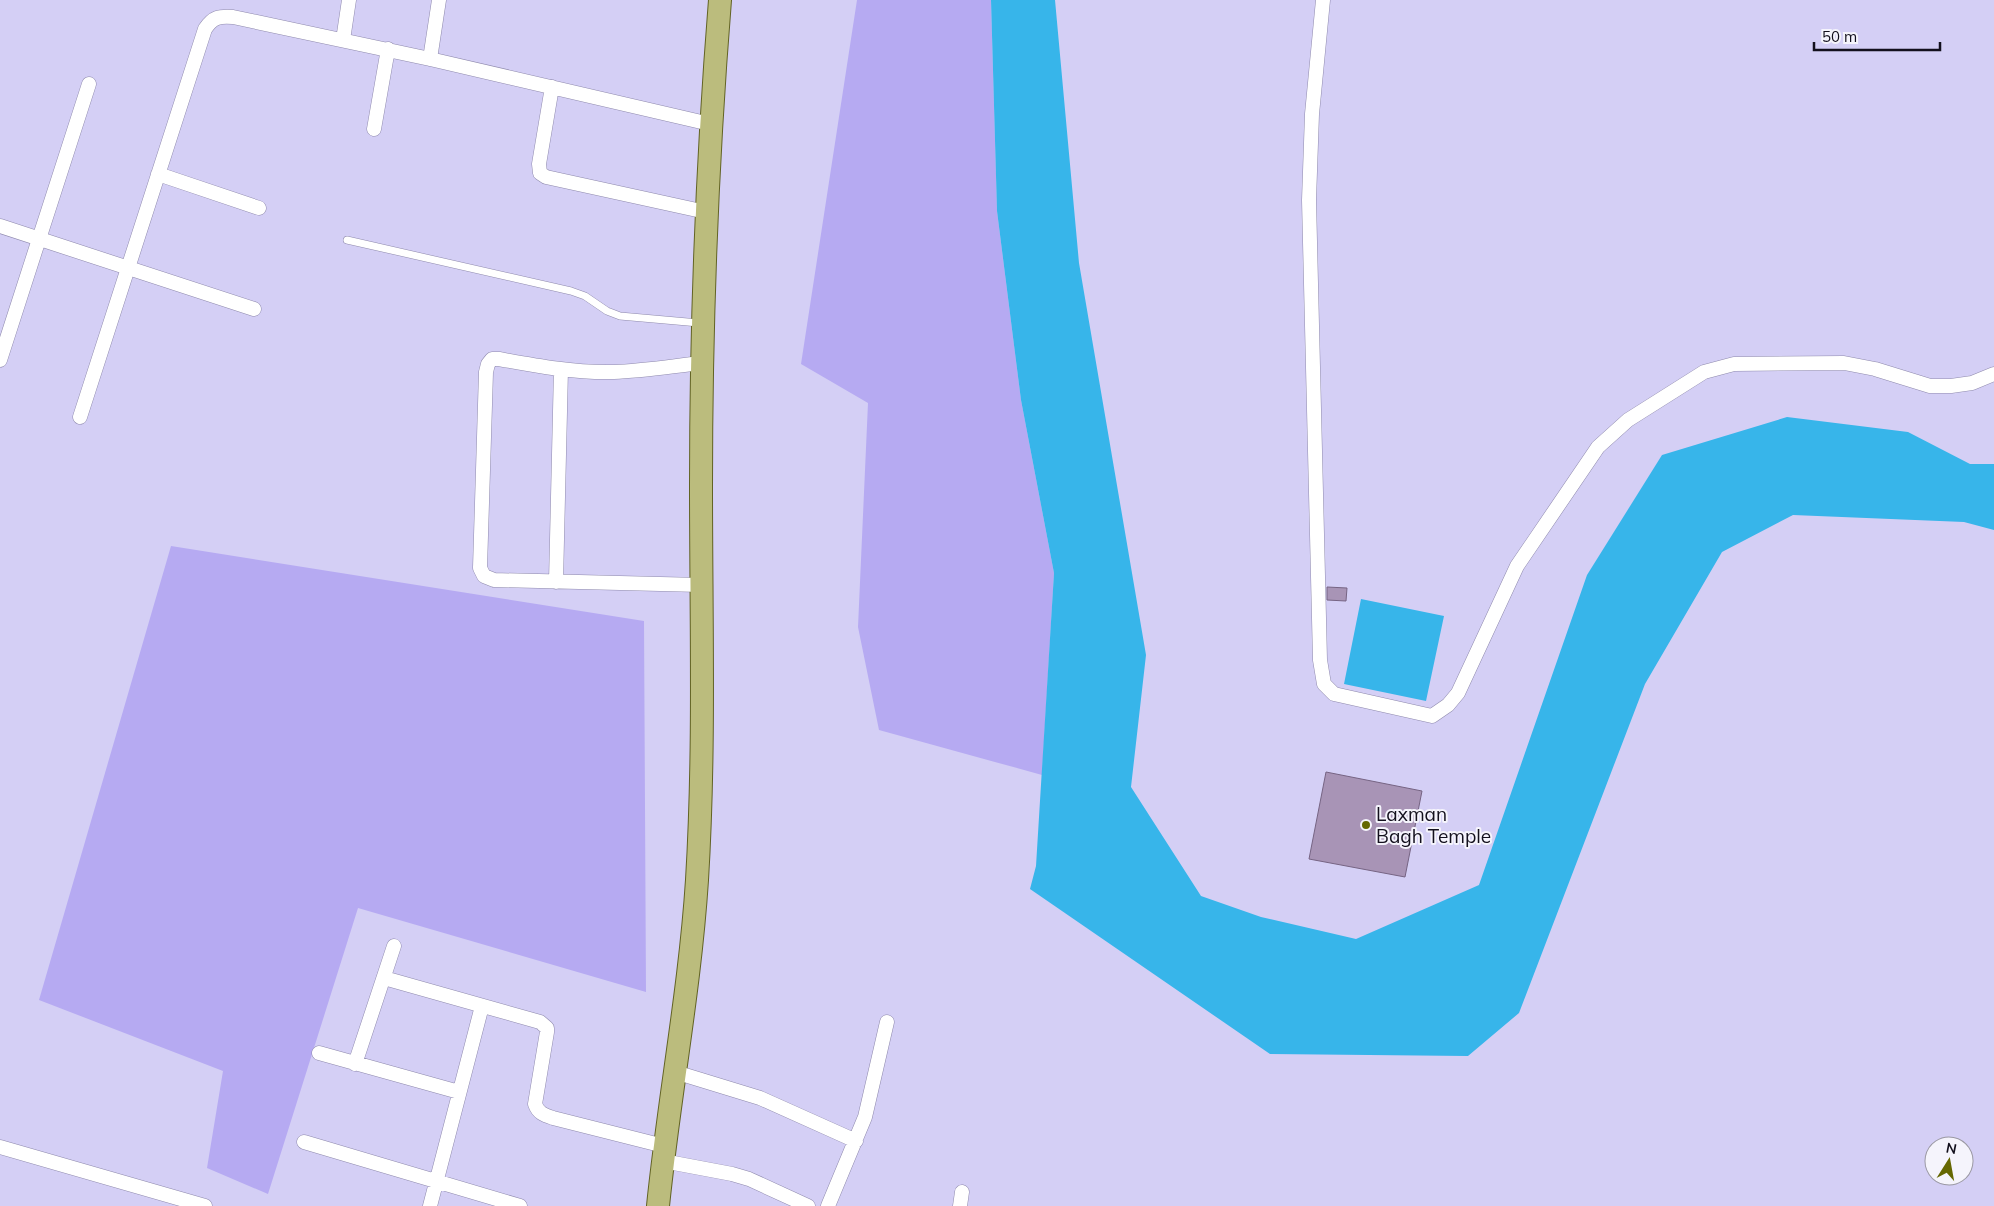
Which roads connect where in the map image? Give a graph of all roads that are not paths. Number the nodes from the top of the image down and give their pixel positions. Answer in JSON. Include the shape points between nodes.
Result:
{"nodes":[{"id":1,"x":350,"y":0,"type":"edge"},
{"id":2,"x":439,"y":0,"type":"edge"},
{"id":3,"x":720,"y":0,"type":"edge"},
{"id":4,"x":1323,"y":0,"type":"edge"},
{"id":5,"x":343,"y":40,"type":"junction"},
{"id":6,"x":388,"y":50,"type":"junction"},
{"id":7,"x":430,"y":58,"type":"junction"},
{"id":8,"x":89,"y":84,"type":"dead end"},
{"id":9,"x":552,"y":87,"type":"junction"},
{"id":10,"x":710,"y":124,"type":"junction"},
{"id":11,"x":374,"y":129,"type":"dead end"},
{"id":12,"x":158,"y":174,"type":"junction"},
{"id":13,"x":258,"y":208,"type":"dead end"},
{"id":14,"x":706,"y":212,"type":"junction"},
{"id":15,"x":0,"y":226,"type":"edge"},
{"id":16,"x":38,"y":240,"type":"junction"},
{"id":17,"x":347,"y":240,"type":"dead end"},
{"id":18,"x":128,"y":269,"type":"junction"},
{"id":19,"x":254,"y":309,"type":"dead end"},
{"id":20,"x":703,"y":324,"type":"junction"},
{"id":21,"x":0,"y":360,"type":"edge"},
{"id":22,"x":702,"y":363,"type":"junction"},
{"id":23,"x":561,"y":370,"type":"junction"},
{"id":24,"x":1994,"y":374,"type":"edge"},
{"id":25,"x":80,"y":417,"type":"dead end"},
{"id":26,"x":556,"y":582,"type":"junction"},
{"id":27,"x":702,"y":586,"type":"junction"},
{"id":28,"x":394,"y":946,"type":"dead end"},
{"id":29,"x":384,"y":978,"type":"junction"},
{"id":30,"x":482,"y":1006,"type":"junction"},
{"id":31,"x":886,"y":1022,"type":"dead end"},
{"id":32,"x":318,"y":1054,"type":"dead end"},
{"id":33,"x":355,"y":1064,"type":"junction"},
{"id":34,"x":675,"y":1072,"type":"junction"},
{"id":35,"x":459,"y":1092,"type":"junction"},
{"id":36,"x":856,"y":1141,"type":"junction"},
{"id":37,"x":304,"y":1142,"type":"dead end"},
{"id":38,"x":0,"y":1147,"type":"edge"},
{"id":39,"x":664,"y":1153,"type":"junction"},
{"id":40,"x":436,"y":1181,"type":"junction"},
{"id":41,"x":205,"y":1206,"type":"edge"},
{"id":42,"x":430,"y":1206,"type":"edge"},
{"id":43,"x":520,"y":1206,"type":"edge"},
{"id":44,"x":658,"y":1206,"type":"edge"},
{"id":45,"x":808,"y":1206,"type":"edge"},
{"id":46,"x":828,"y":1206,"type":"edge"}],
"edges":[{"from":1,"to":5,"type":"street"},
{"from":2,"to":7,"type":"street"},
{"from":3,"to":10,"type":"main road"},
{"from":4,"to":24,"type":"street","via":[[1312,114],[1310,200],[1320,660],[1324,684],[1334,694],[1432,716],[1448,704],[1458,693],[1517,566],[1598,447],[1628,420],[1704,372],[1734,364],[1844,363],[1930,386],[1972,383]]},
{"from":5,"to":6,"type":"street"},
{"from":5,"to":12,"type":"street","via":[[233,17],[219,16],[210,22]]},
{"from":6,"to":7,"type":"street"},
{"from":6,"to":11,"type":"street"},
{"from":7,"to":9,"type":"street"},
{"from":8,"to":16,"type":"street"},
{"from":9,"to":10,"type":"street"},
{"from":9,"to":14,"type":"street","via":[[540,173]]},
{"from":10,"to":14,"type":"main road"},
{"from":12,"to":13,"type":"street"},
{"from":12,"to":18,"type":"street"},
{"from":14,"to":20,"type":"main road"},
{"from":15,"to":16,"type":"street"},
{"from":16,"to":18,"type":"street"},
{"from":16,"to":21,"type":"street"},
{"from":17,"to":20,"type":"lane","via":[[571,291],[620,316]]},
{"from":18,"to":19,"type":"street"},
{"from":18,"to":25,"type":"street"},
{"from":20,"to":22,"type":"main road"},
{"from":22,"to":23,"type":"street","via":[[614,372]]},
{"from":22,"to":27,"type":"main road"},
{"from":23,"to":26,"type":"street"},
{"from":23,"to":26,"type":"street","via":[[499,359],[492,359],[488,364],[480,568],[484,576],[494,580]]},
{"from":26,"to":27,"type":"street"},
{"from":27,"to":34,"type":"main road","via":[[697,881]]},
{"from":28,"to":29,"type":"street"},
{"from":29,"to":30,"type":"street"},
{"from":29,"to":33,"type":"street"},
{"from":30,"to":35,"type":"street"},
{"from":30,"to":39,"type":"street","via":[[540,1022],[547,1028],[536,1110]]},
{"from":31,"to":36,"type":"street","via":[[868,1105]]},
{"from":32,"to":33,"type":"street"},
{"from":33,"to":35,"type":"street"},
{"from":34,"to":36,"type":"street","via":[[760,1098]]},
{"from":34,"to":39,"type":"main road"},
{"from":35,"to":40,"type":"street"},
{"from":36,"to":46,"type":"street"},
{"from":37,"to":40,"type":"street"},
{"from":38,"to":41,"type":"street"},
{"from":39,"to":44,"type":"main road"},
{"from":39,"to":45,"type":"street","via":[[749,1179]]},
{"from":40,"to":42,"type":"street"},
{"from":40,"to":43,"type":"street"}]}
